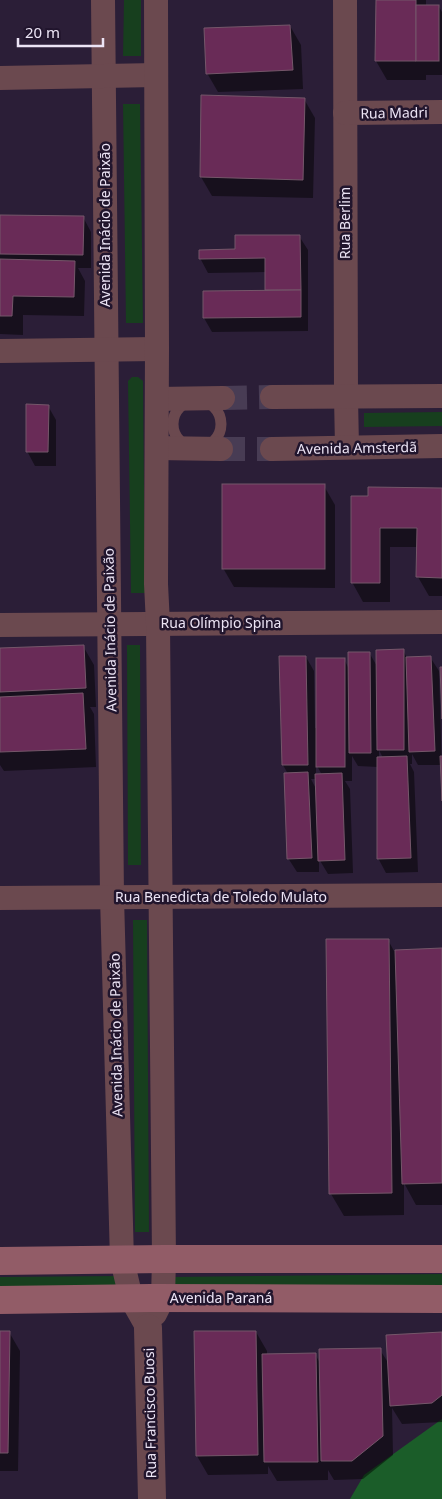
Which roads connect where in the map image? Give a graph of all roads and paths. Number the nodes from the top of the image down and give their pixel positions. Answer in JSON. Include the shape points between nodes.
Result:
{"nodes":[{"id":1,"x":103,"y":0,"type":"edge"},
{"id":2,"x":156,"y":0,"type":"edge"},
{"id":3,"x":345,"y":0,"type":"edge"},
{"id":4,"x":156,"y":75,"type":"junction"},
{"id":5,"x":104,"y":76,"type":"junction"},
{"id":6,"x":0,"y":78,"type":"edge"},
{"id":7,"x":442,"y":112,"type":"edge"},
{"id":8,"x":345,"y":114,"type":"junction"},
{"id":9,"x":157,"y":349,"type":"junction"},
{"id":10,"x":106,"y":350,"type":"junction"},
{"id":11,"x":0,"y":351,"type":"edge"},
{"id":12,"x":442,"y":396,"type":"edge"},
{"id":13,"x":272,"y":397,"type":"tunnel mouth"},
{"id":14,"x":346,"y":397,"type":"junction"},
{"id":15,"x":223,"y":398,"type":"tunnel mouth"},
{"id":16,"x":197,"y":399,"type":"junction"},
{"id":17,"x":157,"y":400,"type":"junction"},
{"id":18,"x":442,"y":446,"type":"edge"},
{"id":19,"x":347,"y":447,"type":"junction"},
{"id":20,"x":157,"y":448,"type":"junction"},
{"id":21,"x":197,"y":448,"type":"junction"},
{"id":22,"x":221,"y":449,"type":"tunnel mouth"},
{"id":23,"x":272,"y":449,"type":"tunnel mouth"},
{"id":24,"x":442,"y":622,"type":"edge"},
{"id":25,"x":110,"y":624,"type":"junction"},
{"id":26,"x":158,"y":624,"type":"junction"},
{"id":27,"x":0,"y":625,"type":"edge"},
{"id":28,"x":442,"y":895,"type":"edge"},
{"id":29,"x":112,"y":897,"type":"junction"},
{"id":30,"x":160,"y":897,"type":"junction"},
{"id":31,"x":0,"y":898,"type":"edge"},
{"id":32,"x":164,"y":1259,"type":"junction"},
{"id":33,"x":442,"y":1259,"type":"edge"},
{"id":34,"x":122,"y":1260,"type":"junction"},
{"id":35,"x":0,"y":1261,"type":"edge"},
{"id":36,"x":131,"y":1298,"type":"junction"},
{"id":37,"x":163,"y":1298,"type":"junction"},
{"id":38,"x":442,"y":1299,"type":"edge"},
{"id":39,"x":0,"y":1300,"type":"edge"},
{"id":40,"x":148,"y":1328,"type":"junction"},
{"id":41,"x":152,"y":1499,"type":"edge"}],
"edges":[{"from":1,"to":5,"type":"street","name":"Avenida Inácio de Paixão"},
{"from":2,"to":4,"type":"street"},
{"from":3,"to":8,"type":"street","name":"Rua Berlim"},
{"from":4,"to":5,"type":"street"},
{"from":4,"to":9,"type":"street"},
{"from":5,"to":6,"type":"street"},
{"from":5,"to":10,"type":"street","name":"Avenida Inácio de Paixão"},
{"from":7,"to":8,"type":"street","name":"Rua Madri"},
{"from":8,"to":14,"type":"street","name":"Rua Berlim"},
{"from":9,"to":10,"type":"street"},
{"from":9,"to":17,"type":"street"},
{"from":10,"to":11,"type":"street"},
{"from":10,"to":25,"type":"street","name":"Avenida Inácio de Paixão"},
{"from":12,"to":14,"type":"street"},
{"from":13,"to":14,"type":"street"},
{"from":14,"to":19,"type":"street","name":"Rua Berlim"},
{"from":15,"to":16,"type":"street"},
{"from":16,"to":17,"type":"street"},
{"from":16,"to":21,"type":"lane","via":[[205,401],[218,412],[220,429],[212,442]]},
{"from":16,"to":21,"type":"lane","via":[[181,406],[173,420],[173,428],[181,442]]},
{"from":17,"to":20,"type":"street"},
{"from":18,"to":19,"type":"street","name":"Avenida Amsterdã"},
{"from":19,"to":23,"type":"street","name":"Avenida Amsterdã"},
{"from":20,"to":21,"type":"street"},
{"from":20,"to":26,"type":"street"},
{"from":21,"to":22,"type":"street"},
{"from":24,"to":26,"type":"street","name":"Rua Olímpio Spina"},
{"from":25,"to":26,"type":"street","name":"Rua Olímpio Spina"},
{"from":25,"to":27,"type":"street","name":"Rua Olímpio Spina"},
{"from":25,"to":29,"type":"street","name":"Avenida Inácio de Paixão"},
{"from":26,"to":30,"type":"street"},
{"from":28,"to":30,"type":"street","name":"Rua Benedicta de Toledo Mulato"},
{"from":29,"to":30,"type":"street","name":"Rua Benedicta de Toledo Mulato"},
{"from":29,"to":31,"type":"street","name":"Rua Benedicta de Toledo Mulato"},
{"from":29,"to":34,"type":"street","name":"Avenida Inácio de Paixão"},
{"from":30,"to":32,"type":"street"},
{"from":32,"to":33,"type":"main road"},
{"from":32,"to":34,"type":"main road"},
{"from":32,"to":37,"type":"street"},
{"from":34,"to":35,"type":"main road"},
{"from":34,"to":36,"type":"street","name":"Avenida Inácio de Paixão"},
{"from":36,"to":37,"type":"main road","name":"Avenida Paraná"},
{"from":36,"to":39,"type":"main road","name":"Avenida Paraná"},
{"from":36,"to":40,"type":"street","name":"Rua Francisco Buosi"},
{"from":37,"to":38,"type":"main road","name":"Avenida Paraná"},
{"from":37,"to":40,"type":"street","name":"Rua Francisco Buosi"},
{"from":40,"to":41,"type":"street","name":"Rua Francisco Buosi"}]}
